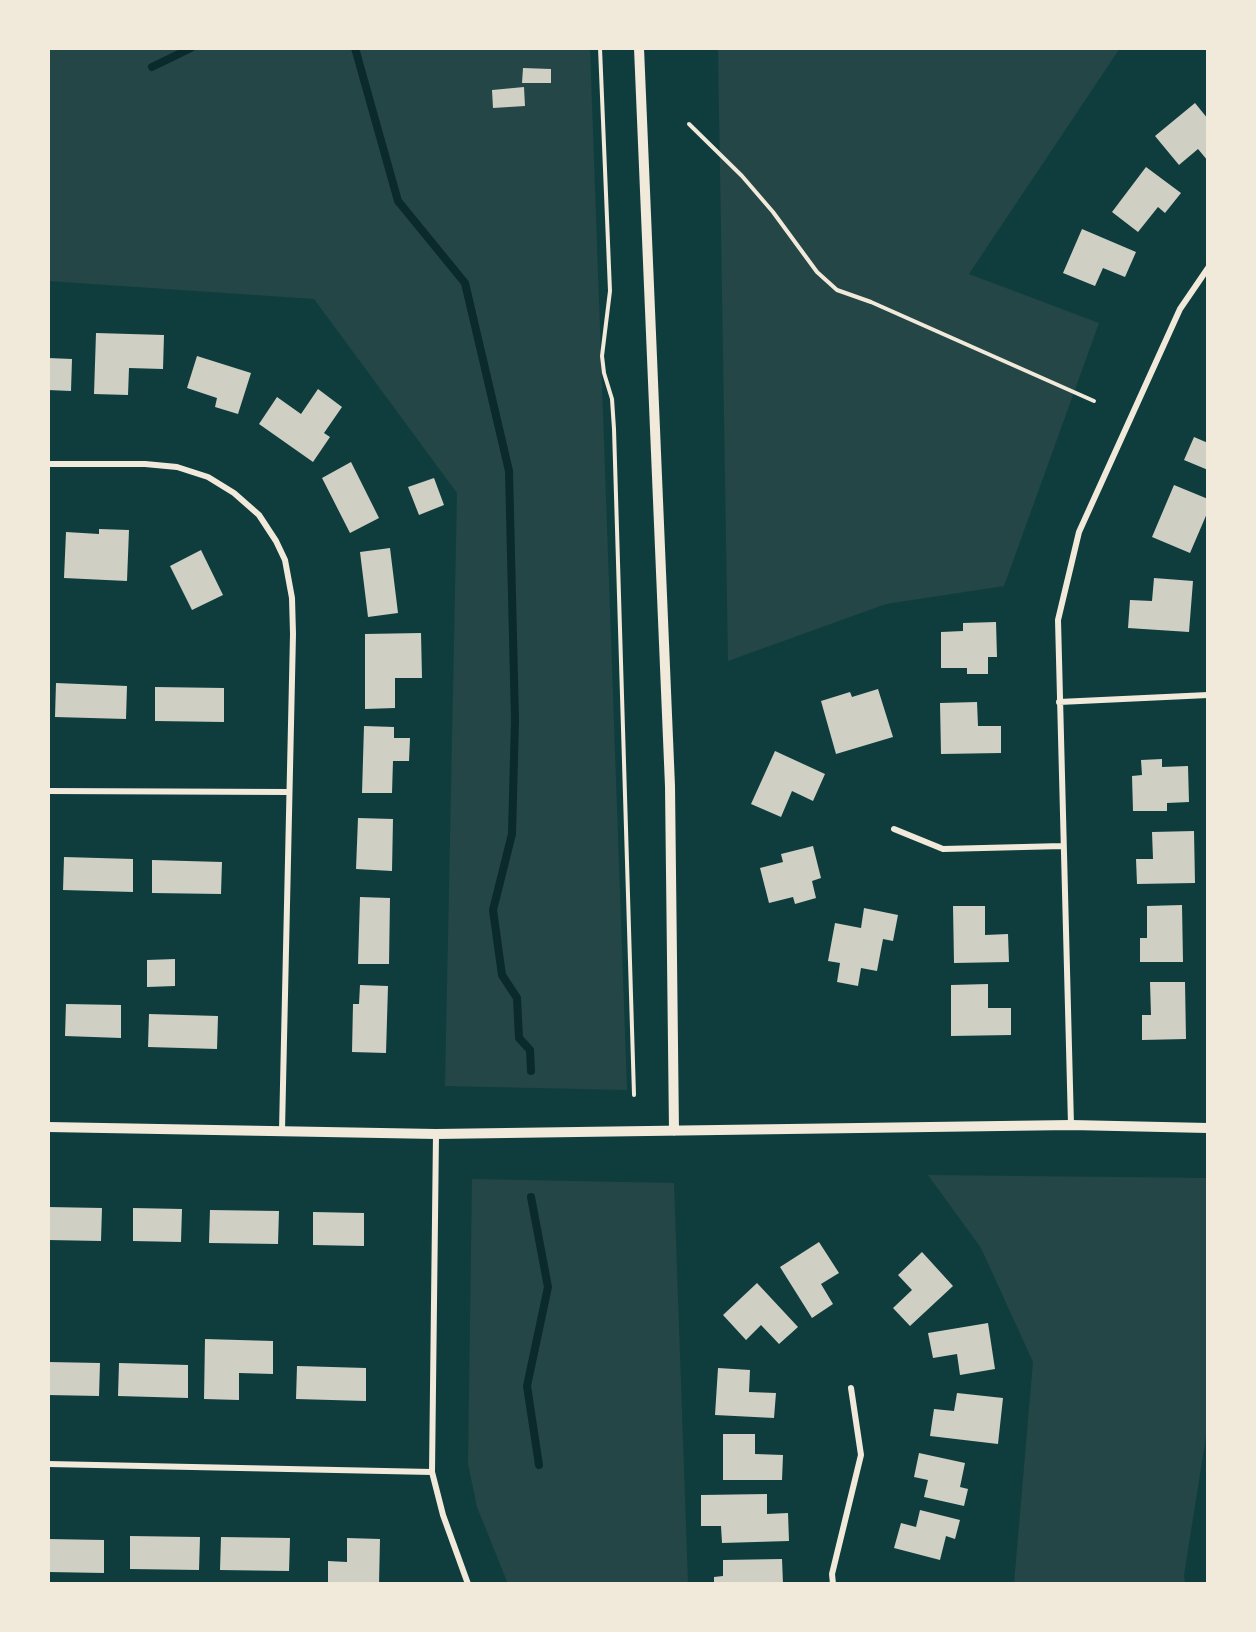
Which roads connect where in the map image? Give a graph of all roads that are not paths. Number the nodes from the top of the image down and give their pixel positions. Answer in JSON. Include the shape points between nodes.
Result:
{"nodes":[{"id":1,"x":639,"y":48,"type":"edge"},
{"id":2,"x":1208,"y":268,"type":"edge"},
{"id":3,"x":48,"y":464,"type":"edge"},
{"id":4,"x":1208,"y":695,"type":"edge"},
{"id":5,"x":1059,"y":702,"type":"junction"},
{"id":6,"x":48,"y":791,"type":"edge"},
{"id":7,"x":289,"y":792,"type":"junction"},
{"id":8,"x":894,"y":829,"type":"dead end"},
{"id":9,"x":1064,"y":846,"type":"junction"},
{"id":10,"x":1071,"y":1125,"type":"junction"},
{"id":11,"x":48,"y":1127,"type":"edge"},
{"id":12,"x":1208,"y":1128,"type":"edge"},
{"id":13,"x":282,"y":1130,"type":"junction"},
{"id":14,"x":674,"y":1131,"type":"junction"},
{"id":15,"x":436,"y":1134,"type":"junction"},
{"id":16,"x":851,"y":1388,"type":"dead end"},
{"id":17,"x":48,"y":1464,"type":"edge"},
{"id":18,"x":432,"y":1472,"type":"junction"},
{"id":19,"x":468,"y":1584,"type":"edge"},
{"id":20,"x":833,"y":1584,"type":"edge"}],
"edges":[{"from":1,"to":14,"type":"street","via":[[670,786]]},
{"from":2,"to":5,"type":"street","via":[[1180,309],[1079,532],[1058,620]]},
{"from":3,"to":7,"type":"street","via":[[177,467],[208,477],[259,515],[276,541],[290,579],[293,634]]},
{"from":4,"to":5,"type":"street"},
{"from":5,"to":9,"type":"street"},
{"from":6,"to":7,"type":"street"},
{"from":7,"to":13,"type":"street"},
{"from":8,"to":9,"type":"street","via":[[943,849]]},
{"from":9,"to":10,"type":"street"},
{"from":10,"to":12,"type":"street"},
{"from":10,"to":14,"type":"street"},
{"from":11,"to":13,"type":"street"},
{"from":13,"to":15,"type":"street"},
{"from":14,"to":15,"type":"street"},
{"from":15,"to":18,"type":"street"},
{"from":16,"to":20,"type":"street","via":[[861,1455],[832,1574]]},
{"from":17,"to":18,"type":"street"},
{"from":18,"to":19,"type":"street"}]}
